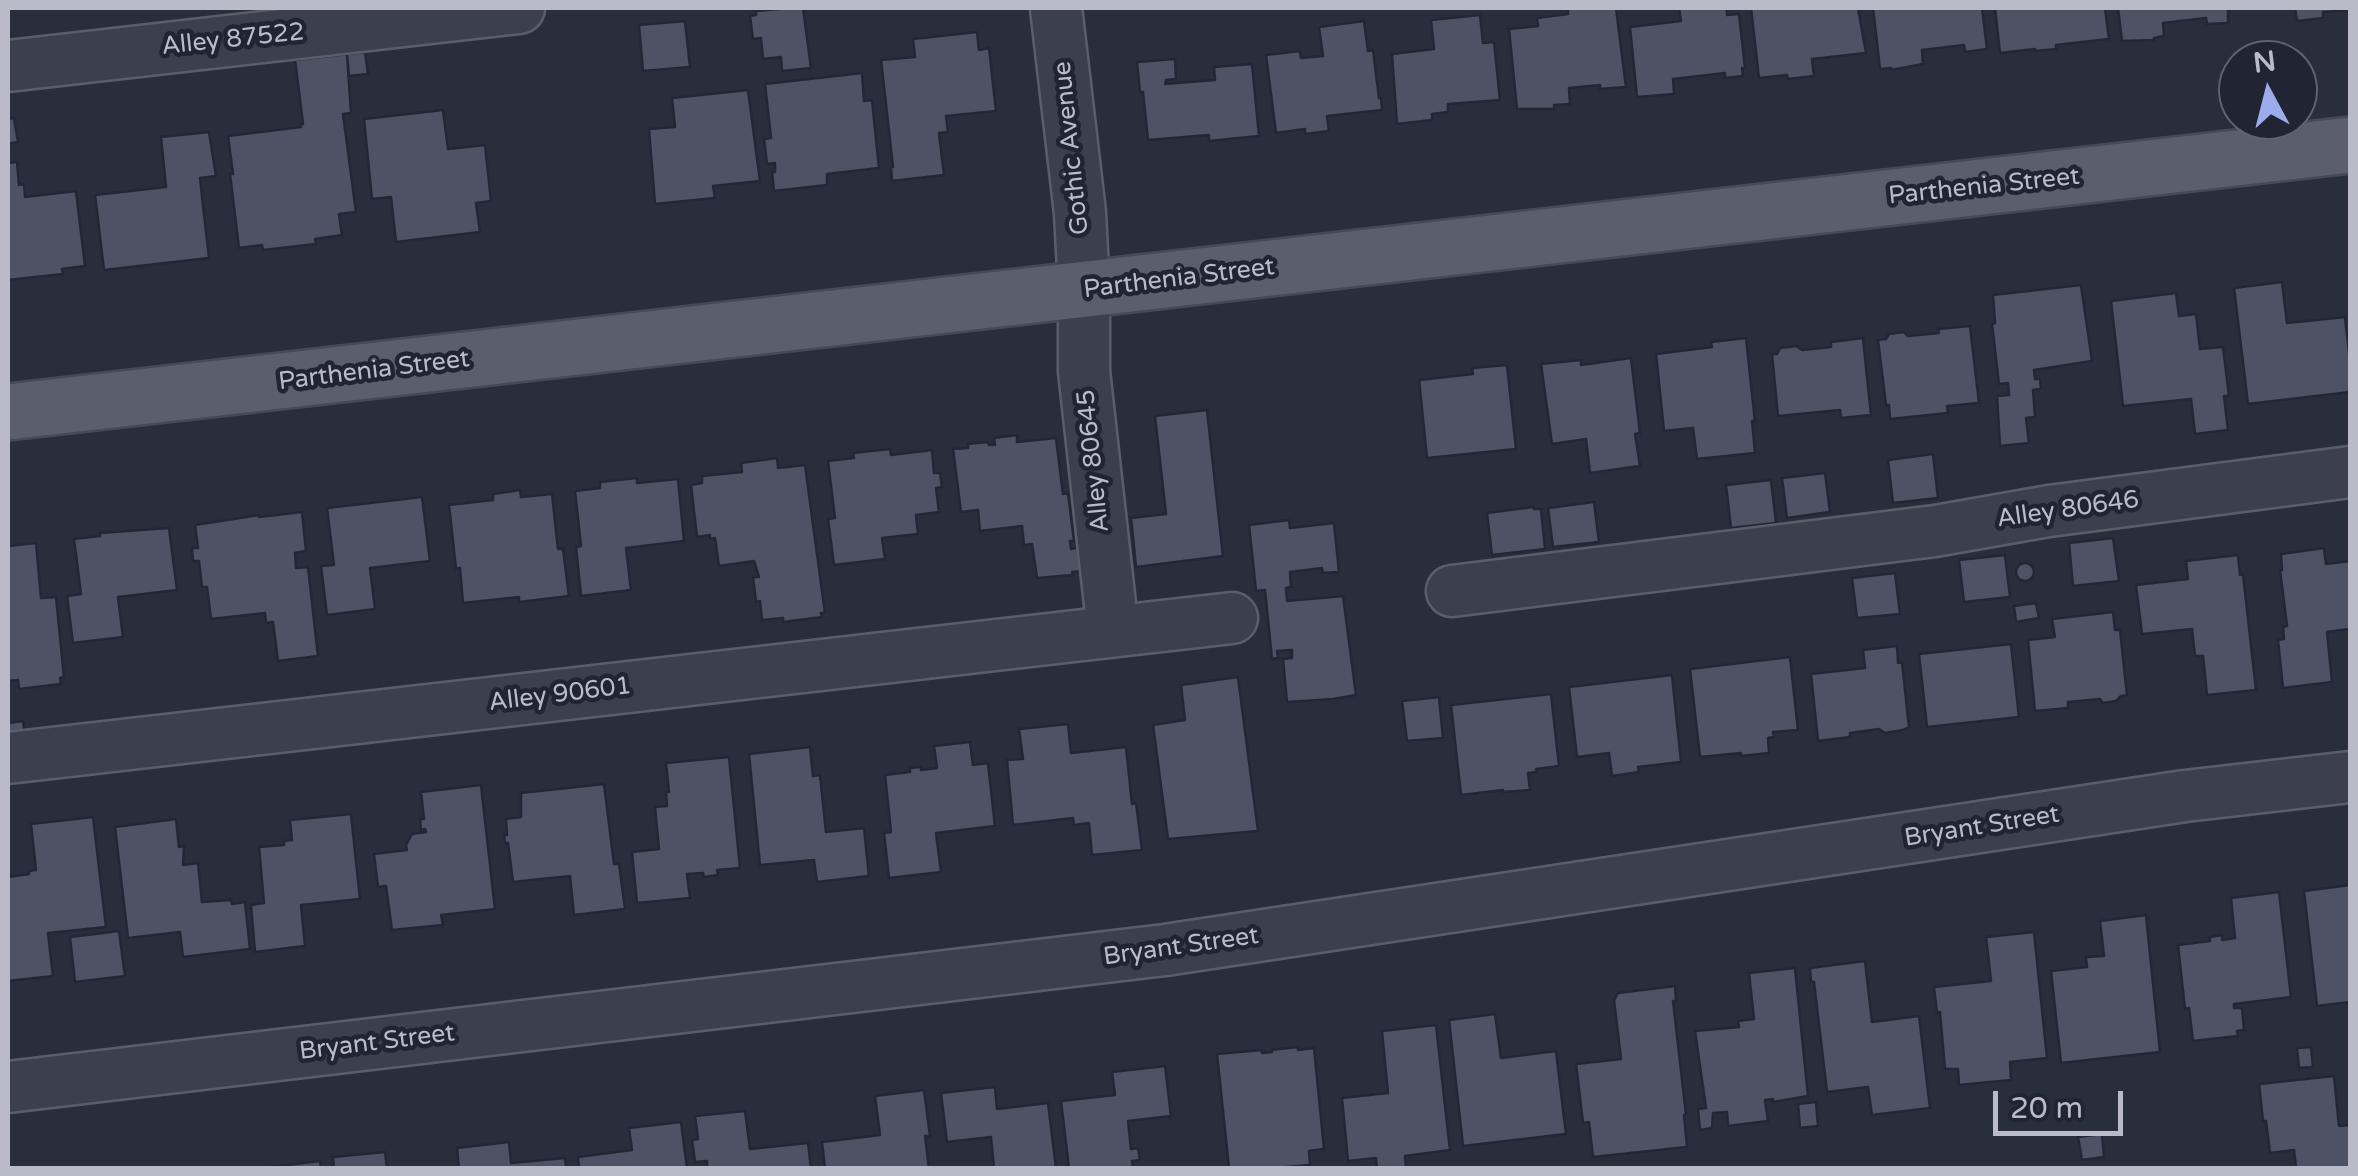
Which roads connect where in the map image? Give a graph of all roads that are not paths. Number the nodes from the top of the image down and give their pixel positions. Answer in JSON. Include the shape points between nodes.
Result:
{"nodes":[{"id":1,"x":519,"y":8,"type":"edge"},
{"id":2,"x":1056,"y":8,"type":"edge"},
{"id":3,"x":8,"y":66,"type":"edge"},
{"id":4,"x":2350,"y":145,"type":"edge"},
{"id":5,"x":1084,"y":290,"type":"junction"},
{"id":6,"x":8,"y":412,"type":"edge"},
{"id":7,"x":2350,"y":472,"type":"edge"},
{"id":8,"x":1452,"y":591,"type":"dead end"},
{"id":9,"x":1232,"y":618,"type":"dead end"},
{"id":10,"x":1113,"y":631,"type":"junction"},
{"id":11,"x":8,"y":758,"type":"edge"},
{"id":12,"x":2350,"y":777,"type":"edge"},
{"id":13,"x":8,"y":1087,"type":"edge"}],
"edges":[{"from":1,"to":3,"type":"street","name":"Alley 87522"},
{"from":2,"to":5,"type":"street","name":"Gothic Avenue"},
{"from":4,"to":5,"type":"main road","name":"Parthenia Street"},
{"from":5,"to":6,"type":"main road","name":"Parthenia Street"},
{"from":5,"to":10,"type":"street","name":"Alley 80645","via":[[1084,371]]},
{"from":7,"to":8,"type":"street","name":"Alley 80646"},
{"from":9,"to":10,"type":"street","name":"Alley 90601"},
{"from":10,"to":11,"type":"street","name":"Alley 90601"},
{"from":12,"to":13,"type":"street","name":"Bryant Street","via":[[2184,796],[1166,950]]}]}
